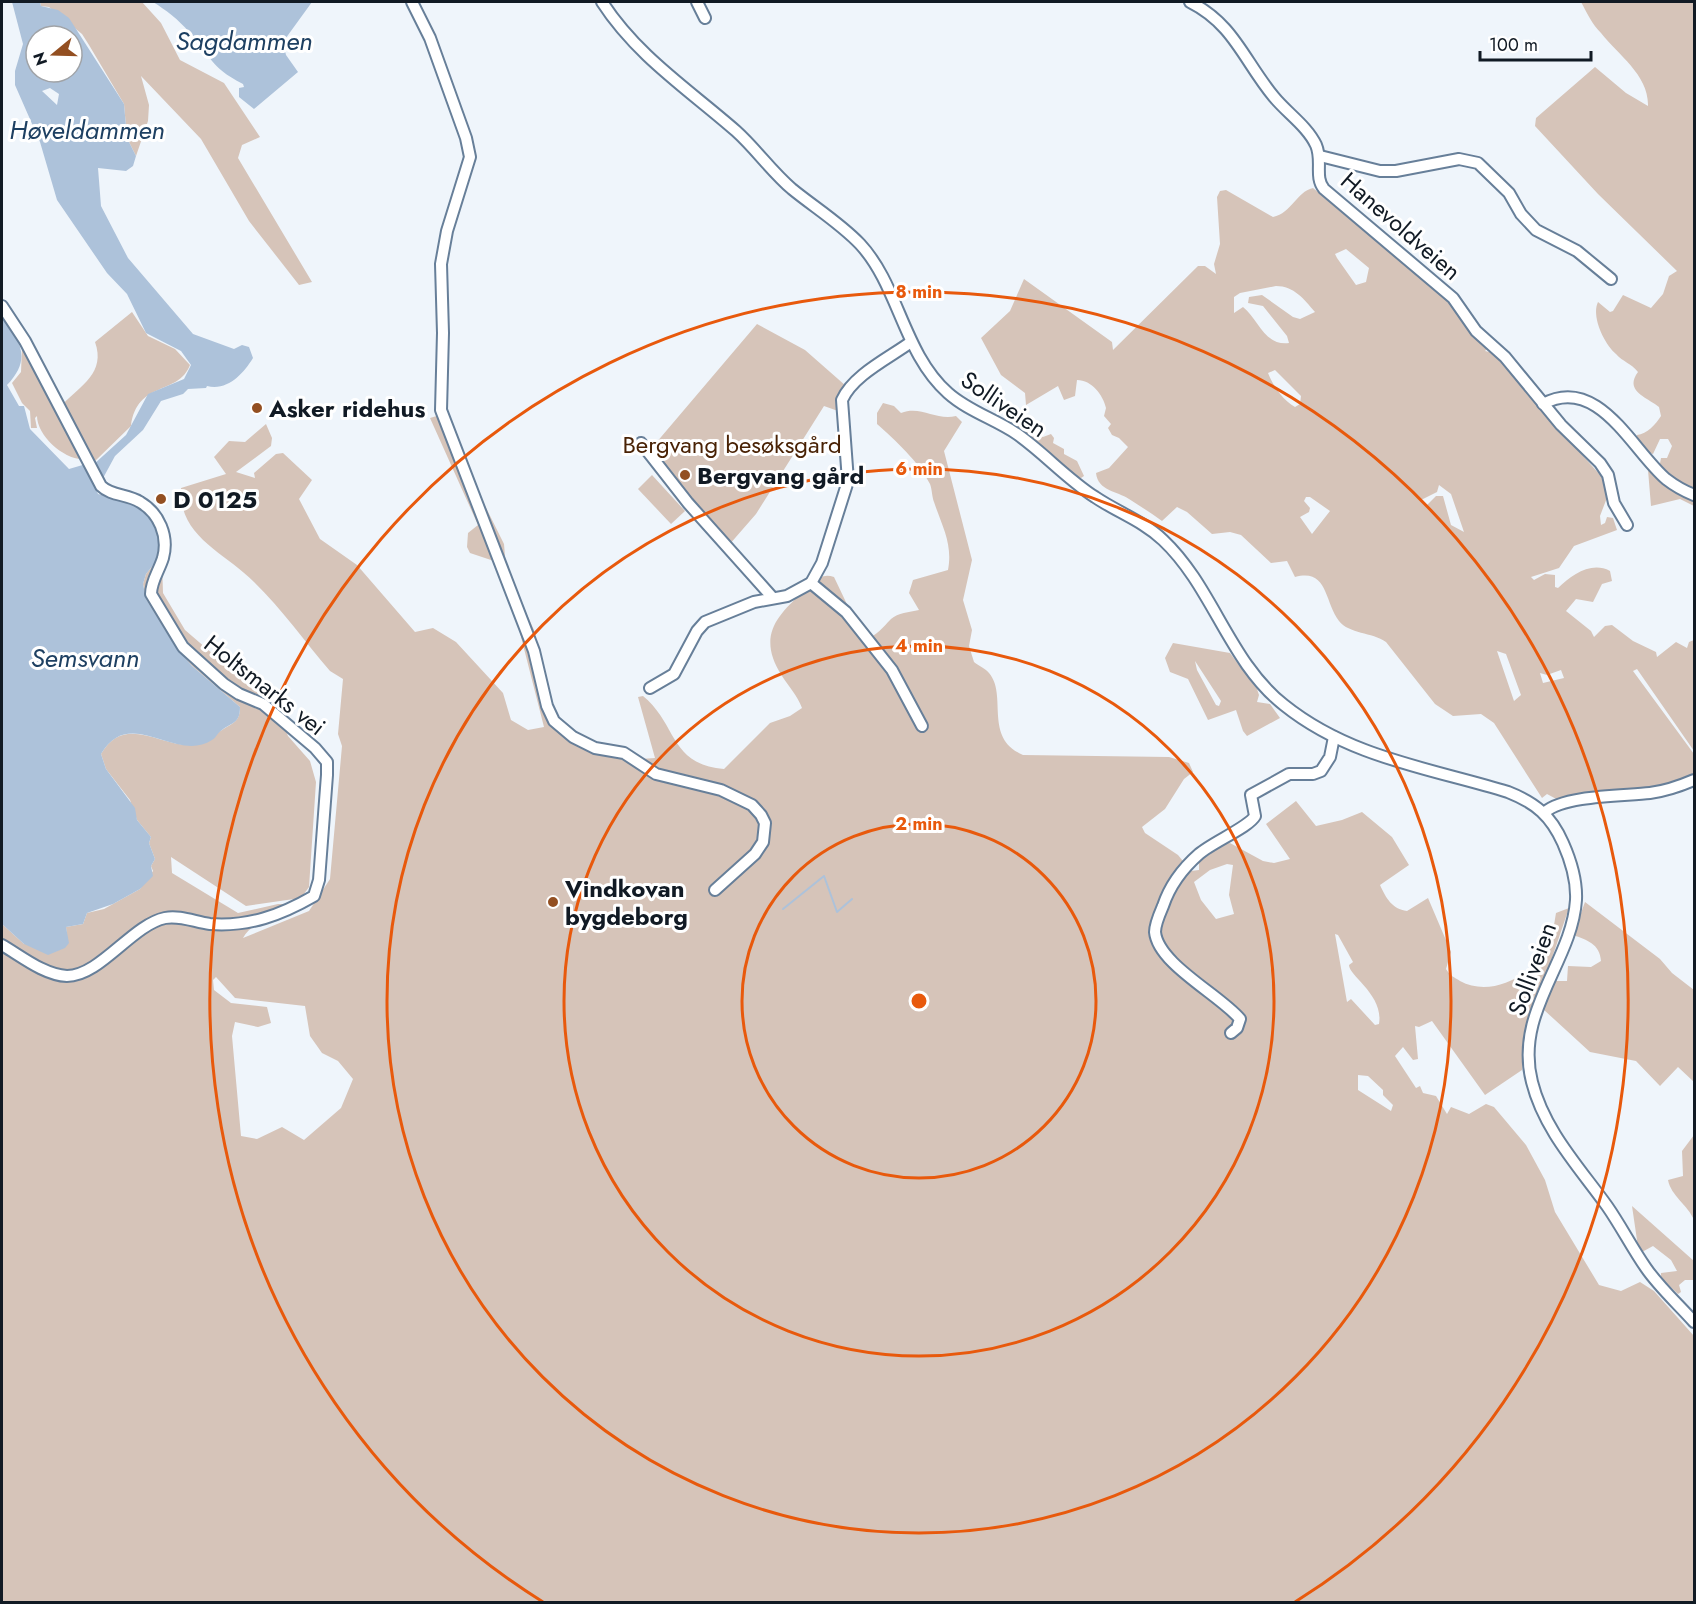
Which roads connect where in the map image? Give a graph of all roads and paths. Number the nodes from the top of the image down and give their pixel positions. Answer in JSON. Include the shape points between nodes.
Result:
{"nodes":[{"id":1,"x":412,"y":2,"type":"edge"},
{"id":2,"x":602,"y":2,"type":"edge"},
{"id":3,"x":697,"y":2,"type":"edge"},
{"id":4,"x":1190,"y":2,"type":"edge"},
{"id":5,"x":705,"y":18,"type":"dead end"},
{"id":6,"x":1320,"y":156,"type":"junction"},
{"id":7,"x":1611,"y":279,"type":"dead end"},
{"id":8,"x":2,"y":306,"type":"edge"},
{"id":9,"x":911,"y":342,"type":"junction"},
{"id":10,"x":1543,"y":404,"type":"junction"},
{"id":11,"x":641,"y":443,"type":"dead end"},
{"id":12,"x":1695,"y":495,"type":"edge"},
{"id":13,"x":1627,"y":525,"type":"dead end"},
{"id":14,"x":811,"y":584,"type":"junction"},
{"id":15,"x":772,"y":597,"type":"junction"},
{"id":16,"x":650,"y":688,"type":"dead end"},
{"id":17,"x":922,"y":726,"type":"dead end"},
{"id":18,"x":1334,"y":737,"type":"junction"},
{"id":19,"x":1695,"y":780,"type":"edge"},
{"id":20,"x":1545,"y":812,"type":"junction"},
{"id":21,"x":716,"y":890,"type":"dead end"},
{"id":22,"x":2,"y":945,"type":"edge"},
{"id":23,"x":1231,"y":1033,"type":"dead end"},
{"id":24,"x":1695,"y":1322,"type":"edge"}],
"edges":[{"from":1,"to":21,"type":"street","via":[[430,38],[470,157],[441,264],[441,410],[534,651],[546,706],[554,721],[595,748],[624,753],[656,774],[721,790],[752,805],[761,814],[765,823],[763,842]]},
{"from":2,"to":9,"type":"street","name":"Solliveien","via":[[653,63],[719,116],[789,186],[857,241],[871,257]]},
{"from":3,"to":5,"type":"street"},
{"from":4,"to":6,"type":"street","name":"Hanevoldveien","via":[[1226,27],[1262,82],[1311,136]]},
{"from":6,"to":7,"type":"street","name":"Hanevoldveien","via":[[1380,171],[1459,159],[1478,164],[1509,193],[1536,230],[1577,251]]},
{"from":6,"to":10,"type":"street","name":"Hanevoldveien","via":[[1318,179],[1324,189],[1453,298],[1476,330],[1505,357]]},
{"from":8,"to":22,"type":"street","name":"Holtsmarks vei","via":[[25,340],[101,486],[152,508],[160,523],[165,537],[163,557],[151,594],[183,647],[224,684],[268,708],[327,762],[319,880],[314,896],[253,923],[210,924],[164,918],[91,967],[69,976],[47,971]]},
{"from":9,"to":14,"type":"street","via":[[846,390],[842,400],[848,481],[822,563]]},
{"from":9,"to":18,"type":"street","name":"Solliveien","via":[[930,374],[961,404],[1018,435],[1092,495],[1150,528],[1166,542],[1266,690],[1285,707]]},
{"from":10,"to":12,"type":"street","via":[[1564,395],[1587,401],[1635,442],[1666,478]]},
{"from":10,"to":13,"type":"street","name":"Hanevoldveien","via":[[1600,463],[1608,475],[1614,503]]},
{"from":11,"to":15,"type":"street"},
{"from":14,"to":15,"type":"street","via":[[787,596]]},
{"from":14,"to":17,"type":"street","via":[[846,612],[892,670]]},
{"from":15,"to":16,"type":"street","via":[[705,622],[674,674]]},
{"from":18,"to":20,"type":"street","name":"Solliveien","via":[[1374,756],[1508,792]]},
{"from":18,"to":23,"type":"street","via":[[1330,757],[1321,771],[1289,774],[1251,795],[1255,816],[1251,823],[1219,839],[1183,869],[1167,892],[1155,930],[1158,944],[1240,1019]]},
{"from":19,"to":20,"type":"street","via":[[1663,791],[1609,795],[1555,806]]},
{"from":20,"to":24,"type":"street","name":"Solliveien","via":[[1572,866],[1576,901],[1531,1029],[1528,1056],[1532,1082],[1548,1124],[1572,1161],[1647,1269]]}]}
